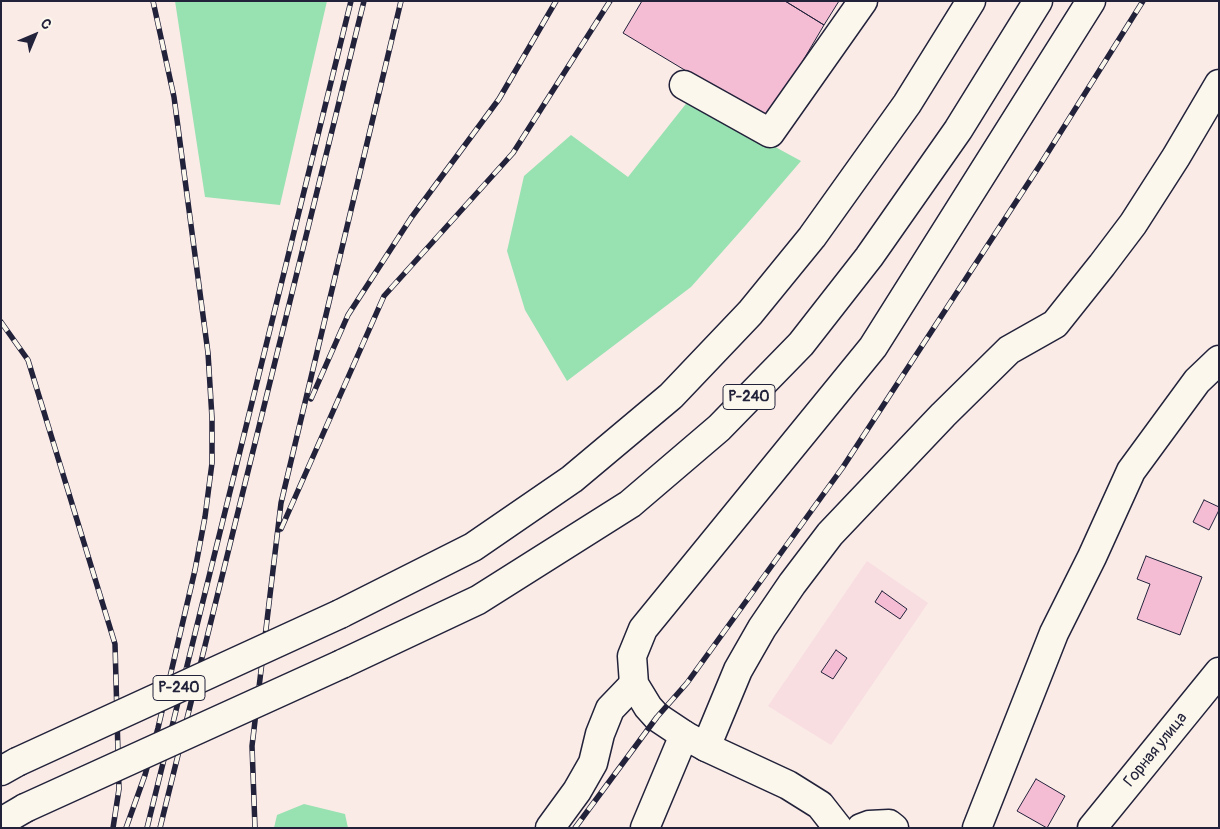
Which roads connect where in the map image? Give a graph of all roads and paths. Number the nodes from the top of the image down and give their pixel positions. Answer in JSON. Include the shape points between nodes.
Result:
{"nodes":[{"id":1,"x":863,"y":1,"type":"edge"},
{"id":2,"x":971,"y":1,"type":"edge"},
{"id":3,"x":1038,"y":1,"type":"edge"},
{"id":4,"x":1091,"y":1,"type":"edge"},
{"id":5,"x":1219,"y":84,"type":"edge"},
{"id":6,"x":684,"y":85,"type":"dead end"},
{"id":7,"x":1219,"y":360,"type":"edge"},
{"id":8,"x":1219,"y":672,"type":"edge"},
{"id":9,"x":634,"y":684,"type":"junction"},
{"id":10,"x":695,"y":741,"type":"junction"},
{"id":11,"x":9,"y":767,"type":"edge"},
{"id":12,"x":1,"y":822,"type":"edge"},
{"id":13,"x":550,"y":828,"type":"edge"},
{"id":14,"x":645,"y":828,"type":"edge"},
{"id":15,"x":838,"y":828,"type":"edge"},
{"id":16,"x":861,"y":828,"type":"edge"},
{"id":17,"x":894,"y":828,"type":"edge"},
{"id":18,"x":977,"y":828,"type":"edge"},
{"id":19,"x":1092,"y":828,"type":"edge"}],
"edges":[{"from":1,"to":6,"type":"main road","via":[[770,133]]},
{"from":2,"to":11,"type":"main road","number":"Р-240","bridge":true,"via":[[907,104],[812,237],[750,313],[671,396],[572,479],[472,547],[340,614]]},
{"from":3,"to":12,"type":"main road","number":"Р-240","bridge":true,"via":[[958,130],[869,257],[801,344],[719,428],[630,504],[478,600],[25,808]]},
{"from":4,"to":9,"type":"main road","via":[[873,347],[644,629],[632,656]]},
{"from":5,"to":10,"type":"main road","via":[[1133,224],[1055,324],[1009,350],[830,534],[762,628]]},
{"from":7,"to":18,"type":"main road","via":[[1197,380],[1131,471],[1054,633]]},
{"from":8,"to":19,"type":"main road","name":"Горная улица"},
{"from":9,"to":10,"type":"main road","via":[[657,717]]},
{"from":9,"to":13,"type":"main road","via":[[610,709],[593,763]]},
{"from":10,"to":14,"type":"main road"},
{"from":10,"to":15,"type":"main road","via":[[788,785],[820,805]]},
{"from":16,"to":17,"type":"main road","via":[[889,824]]}]}
